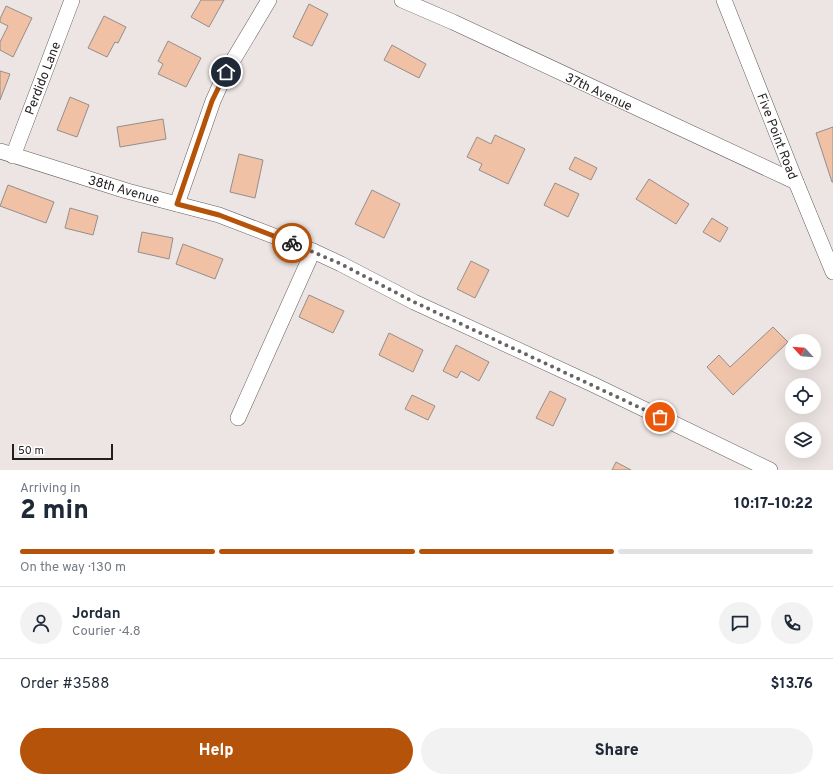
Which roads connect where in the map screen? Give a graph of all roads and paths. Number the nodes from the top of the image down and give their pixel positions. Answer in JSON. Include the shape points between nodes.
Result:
{"nodes":[{"id":1,"x":72,"y":0,"type":"edge"},
{"id":2,"x":269,"y":0,"type":"edge"},
{"id":3,"x":402,"y":0,"type":"edge"},
{"id":4,"x":724,"y":0,"type":"edge"},
{"id":5,"x":6,"y":154,"type":"edge"},
{"id":6,"x":796,"y":182,"type":"junction"},
{"id":7,"x":177,"y":204,"type":"junction"},
{"id":8,"x":313,"y":251,"type":"junction"},
{"id":9,"x":833,"y":272,"type":"edge"},
{"id":10,"x":238,"y":418,"type":"dead end"},
{"id":11,"x":770,"y":470,"type":"edge"}],
"edges":[{"from":1,"to":5,"type":"street","name":"Perdido Lane"},
{"from":2,"to":7,"type":"street","via":[[226,72],[212,101]]},
{"from":3,"to":6,"type":"street","name":"37th Avenue"},
{"from":4,"to":6,"type":"street","name":"Five Point Road"},
{"from":5,"to":7,"type":"street","name":"38th Avenue"},
{"from":6,"to":9,"type":"street","name":"Five Point Road"},
{"from":7,"to":8,"type":"street","name":"38th Avenue","via":[[219,215]]},
{"from":8,"to":10,"type":"street"},
{"from":8,"to":11,"type":"street","name":"38th Avenue","via":[[414,302]]}]}
